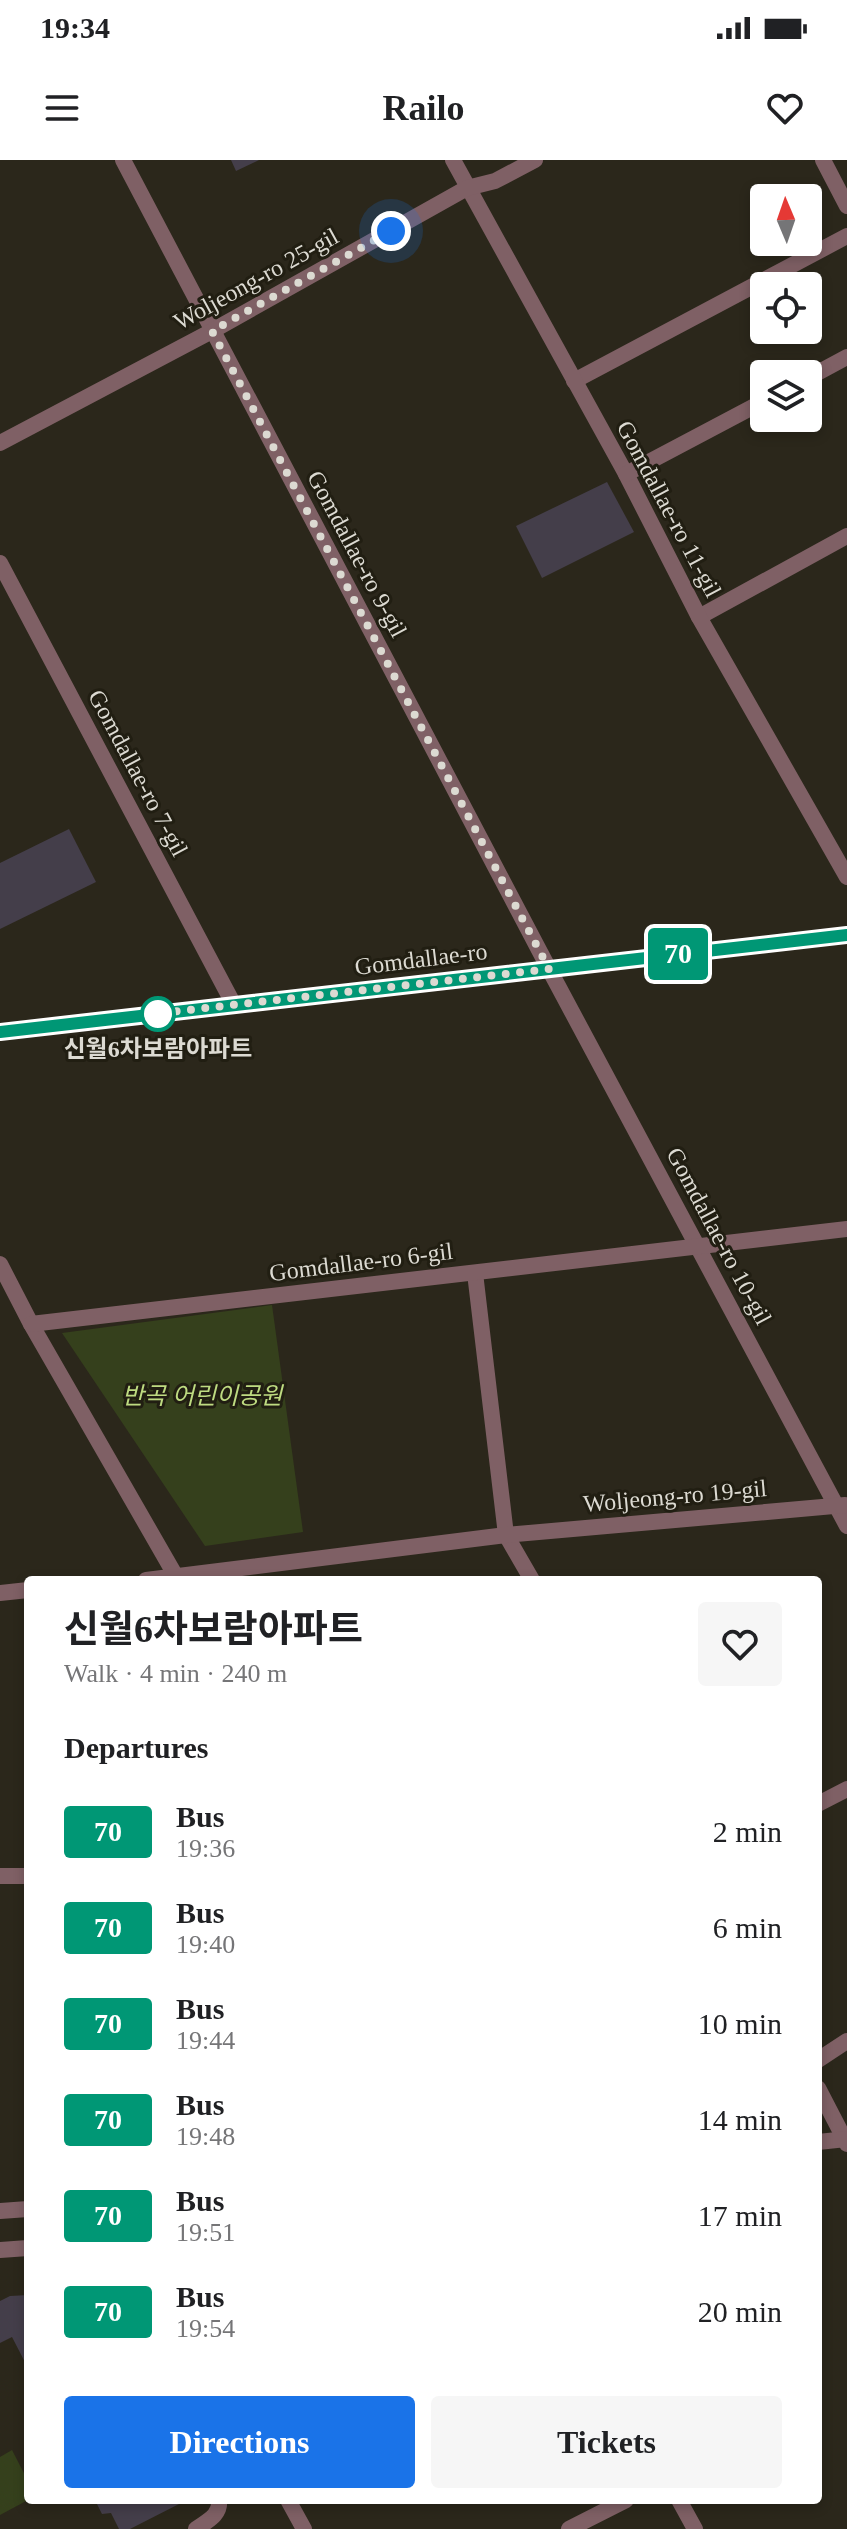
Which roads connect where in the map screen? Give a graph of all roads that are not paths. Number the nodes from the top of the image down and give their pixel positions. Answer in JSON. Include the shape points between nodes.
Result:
{"nodes":[{"id":1,"x":123,"y":160,"type":"edge"},
{"id":2,"x":453,"y":160,"type":"edge"},
{"id":3,"x":535,"y":160,"type":"edge"},
{"id":4,"x":823,"y":160,"type":"edge"},
{"id":5,"x":467,"y":188,"type":"junction"},
{"id":6,"x":847,"y":206,"type":"edge"},
{"id":7,"x":847,"y":236,"type":"edge"},
{"id":8,"x":212,"y":331,"type":"junction"},
{"id":9,"x":847,"y":357,"type":"edge"},
{"id":10,"x":822,"y":370,"type":"edge"},
{"id":11,"x":574,"y":381,"type":"junction"},
{"id":12,"x":750,"y":408,"type":"edge"},
{"id":13,"x":0,"y":443,"type":"edge"},
{"id":14,"x":626,"y":474,"type":"junction"},
{"id":15,"x":847,"y":536,"type":"edge"},
{"id":16,"x":0,"y":563,"type":"edge"},
{"id":17,"x":699,"y":617,"type":"junction"},
{"id":18,"x":847,"y":877,"type":"edge"},
{"id":19,"x":847,"y":935,"type":"edge"},
{"id":20,"x":549,"y":969,"type":"junction"},
{"id":21,"x":234,"y":1005,"type":"junction"},
{"id":22,"x":0,"y":1032,"type":"edge"},
{"id":23,"x":847,"y":1229,"type":"edge"},
{"id":24,"x":697,"y":1246,"type":"junction"},
{"id":25,"x":0,"y":1264,"type":"edge"},
{"id":26,"x":475,"y":1273,"type":"junction"},
{"id":27,"x":31,"y":1324,"type":"junction"},
{"id":28,"x":842,"y":1505,"type":"edge"},
{"id":29,"x":847,"y":1526,"type":"edge"},
{"id":30,"x":506,"y":1535,"type":"junction"},
{"id":31,"x":175,"y":1576,"type":"edge"},
{"id":32,"x":199,"y":1576,"type":"edge"},
{"id":33,"x":530,"y":1576,"type":"edge"},
{"id":34,"x":24,"y":1590,"type":"edge"},
{"id":35,"x":0,"y":1593,"type":"edge"},
{"id":36,"x":847,"y":1789,"type":"edge"},
{"id":37,"x":822,"y":1802,"type":"edge"},
{"id":38,"x":0,"y":1876,"type":"edge"},
{"id":39,"x":24,"y":1876,"type":"edge"},
{"id":40,"x":847,"y":2041,"type":"edge"},
{"id":41,"x":822,"y":2057,"type":"edge"},
{"id":42,"x":822,"y":2096,"type":"edge"},
{"id":43,"x":846,"y":2141,"type":"edge"},
{"id":44,"x":822,"y":2142,"type":"edge"},
{"id":45,"x":24,"y":2209,"type":"edge"},
{"id":46,"x":0,"y":2211,"type":"edge"},
{"id":47,"x":24,"y":2248,"type":"edge"},
{"id":48,"x":0,"y":2250,"type":"edge"},
{"id":49,"x":220,"y":2504,"type":"edge"},
{"id":50,"x":290,"y":2504,"type":"edge"},
{"id":51,"x":618,"y":2504,"type":"edge"},
{"id":52,"x":681,"y":2504,"type":"edge"},
{"id":53,"x":196,"y":2529,"type":"edge"},
{"id":54,"x":304,"y":2529,"type":"edge"},
{"id":55,"x":569,"y":2529,"type":"edge"},
{"id":56,"x":695,"y":2529,"type":"edge"}],
"edges":[{"from":1,"to":8,"type":"street","name":"Gomdallae-ro 9-gil"},
{"from":2,"to":5,"type":"street","name":"Gomdallae-ro 11-gil"},
{"from":3,"to":5,"type":"street","name":"Woljeong-ro 25-gil","via":[[495,181]]},
{"from":4,"to":6,"type":"street"},
{"from":5,"to":8,"type":"street","name":"Woljeong-ro 25-gil"},
{"from":5,"to":11,"type":"street","name":"Gomdallae-ro 11-gil"},
{"from":7,"to":11,"type":"street"},
{"from":8,"to":13,"type":"street","name":"Woljeong-ro 25-gil"},
{"from":8,"to":20,"type":"street","name":"Gomdallae-ro 9-gil"},
{"from":9,"to":10,"type":"street"},
{"from":11,"to":14,"type":"street","name":"Gomdallae-ro 11-gil"},
{"from":12,"to":14,"type":"street"},
{"from":14,"to":17,"type":"street","name":"Gomdallae-ro 11-gil"},
{"from":15,"to":17,"type":"street"},
{"from":16,"to":21,"type":"street","name":"Gomdallae-ro 7-gil"},
{"from":17,"to":18,"type":"street","name":"Gomdallae-ro 11-gil"},
{"from":19,"to":20,"type":"street","name":"Gomdallae-ro"},
{"from":20,"to":21,"type":"street","name":"Gomdallae-ro"},
{"from":20,"to":24,"type":"street","name":"Gomdallae-ro 10-gil"},
{"from":21,"to":22,"type":"street","name":"Gomdallae-ro"},
{"from":23,"to":24,"type":"street","name":"Gomdallae-ro 6-gil"},
{"from":24,"to":26,"type":"street","name":"Gomdallae-ro 6-gil"},
{"from":24,"to":28,"type":"street","name":"Gomdallae-ro 10-gil"},
{"from":25,"to":27,"type":"street"},
{"from":26,"to":27,"type":"street","name":"Gomdallae-ro 6-gil"},
{"from":26,"to":30,"type":"street"},
{"from":27,"to":31,"type":"street"},
{"from":28,"to":29,"type":"street","name":"Gomdallae-ro 10-gil"},
{"from":28,"to":30,"type":"street","name":"Woljeong-ro 19-gil"},
{"from":30,"to":32,"type":"street","name":"Woljeong-ro 19-gil"},
{"from":30,"to":33,"type":"street"},
{"from":34,"to":35,"type":"street"},
{"from":36,"to":37,"type":"street"},
{"from":38,"to":39,"type":"street"},
{"from":40,"to":41,"type":"street"},
{"from":42,"to":43,"type":"street"},
{"from":43,"to":44,"type":"street"},
{"from":45,"to":46,"type":"street"},
{"from":47,"to":48,"type":"street"},
{"from":49,"to":53,"type":"street"},
{"from":50,"to":54,"type":"street"},
{"from":51,"to":55,"type":"street"},
{"from":52,"to":56,"type":"street"}]}
